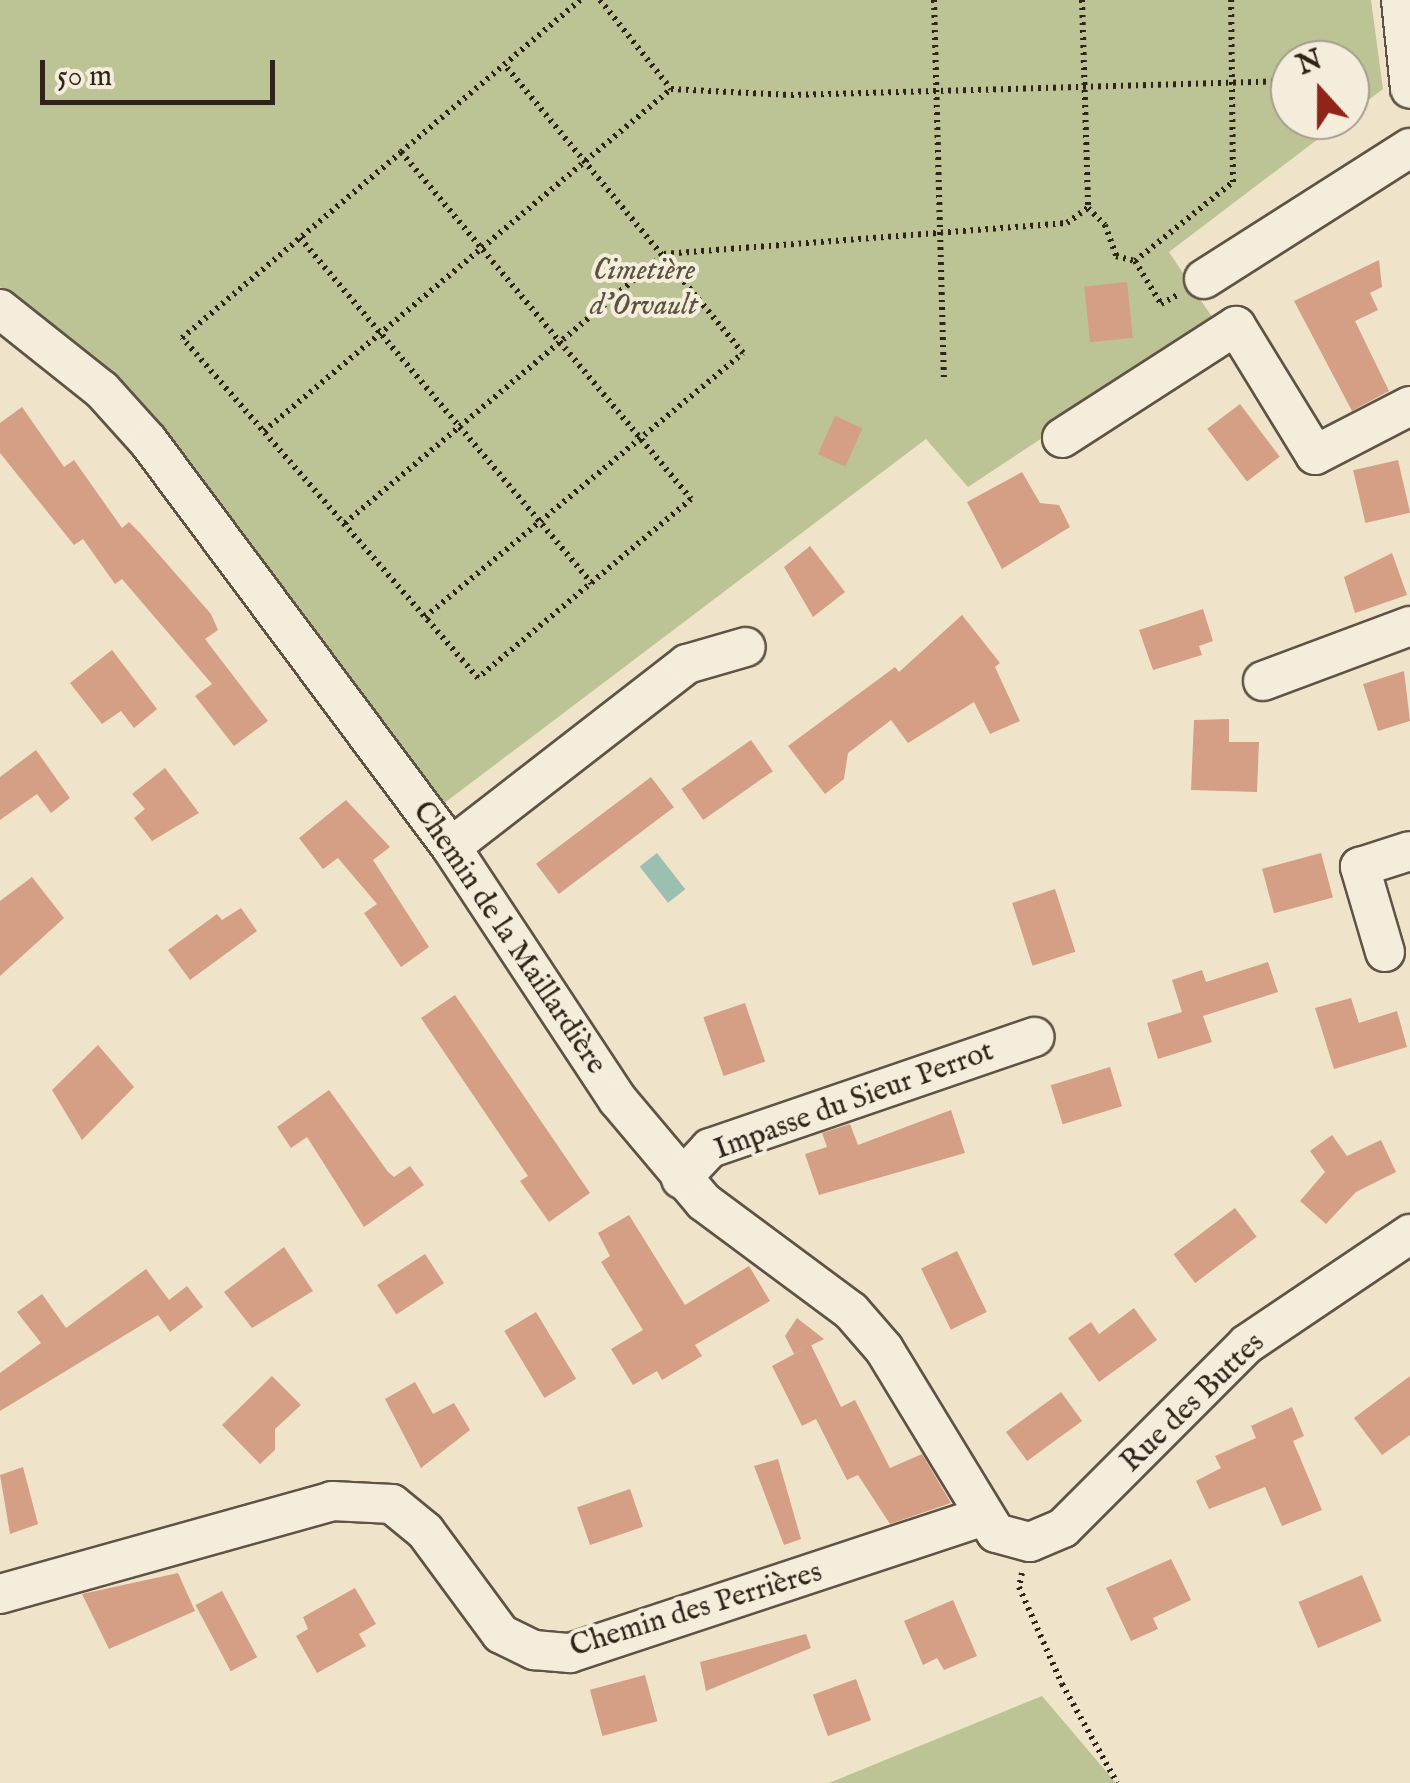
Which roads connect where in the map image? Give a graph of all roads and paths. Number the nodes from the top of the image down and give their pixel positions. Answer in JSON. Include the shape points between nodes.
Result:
{"nodes":[{"id":1,"x":580,"y":0,"type":"edge"},
{"id":2,"x":600,"y":0,"type":"edge"},
{"id":3,"x":934,"y":0,"type":"edge"},
{"id":4,"x":1082,"y":0,"type":"edge"},
{"id":5,"x":1231,"y":0,"type":"edge"},
{"id":6,"x":1401,"y":0,"type":"edge"},
{"id":7,"x":504,"y":64,"type":"junction"},
{"id":8,"x":1270,"y":81,"type":"edge"},
{"id":9,"x":1232,"y":82,"type":"junction"},
{"id":10,"x":1085,"y":86,"type":"junction"},
{"id":11,"x":1410,"y":89,"type":"edge"},
{"id":12,"x":670,"y":90,"type":"junction"},
{"id":13,"x":936,"y":90,"type":"junction"},
{"id":14,"x":1410,"y":148,"type":"edge"},
{"id":15,"x":401,"y":152,"type":"junction"},
{"id":16,"x":584,"y":160,"type":"junction"},
{"id":17,"x":1088,"y":208,"type":"junction"},
{"id":18,"x":940,"y":231,"type":"junction"},
{"id":19,"x":300,"y":238,"type":"junction"},
{"id":20,"x":479,"y":246,"type":"junction"},
{"id":21,"x":664,"y":254,"type":"junction"},
{"id":22,"x":1135,"y":261,"type":"junction"},
{"id":23,"x":1204,"y":278,"type":"joint"},
{"id":24,"x":0,"y":310,"type":"edge"},
{"id":25,"x":379,"y":332,"type":"junction"},
{"id":26,"x":560,"y":342,"type":"junction"},
{"id":27,"x":944,"y":379,"type":"dead end"},
{"id":28,"x":1410,"y":406,"type":"edge"},
{"id":29,"x":458,"y":428,"type":"junction"},
{"id":30,"x":264,"y":431,"type":"junction"},
{"id":31,"x":640,"y":438,"type":"junction"},
{"id":32,"x":1062,"y":438,"type":"dead end"},
{"id":33,"x":540,"y":522,"type":"junction"},
{"id":34,"x":345,"y":523,"type":"junction"},
{"id":35,"x":592,"y":583,"type":"junction"},
{"id":36,"x":425,"y":617,"type":"junction"},
{"id":37,"x":1410,"y":626,"type":"edge"},
{"id":38,"x":746,"y":647,"type":"dead end"},
{"id":39,"x":1263,"y":681,"type":"dead end"},
{"id":40,"x":450,"y":847,"type":"junction"},
{"id":41,"x":1410,"y":851,"type":"edge"},
{"id":42,"x":1385,"y":952,"type":"dead end"},
{"id":43,"x":1036,"y":1037,"type":"dead end"},
{"id":44,"x":681,"y":1179,"type":"junction"},
{"id":45,"x":1410,"y":1234,"type":"edge"},
{"id":46,"x":982,"y":1517,"type":"junction"},
{"id":47,"x":1030,"y":1542,"type":"junction"},
{"id":48,"x":0,"y":1594,"type":"edge"},
{"id":49,"x":1117,"y":1783,"type":"edge"}],
"edges":[{"from":1,"to":7,"type":"path"},
{"from":2,"to":12,"type":"path"},
{"from":3,"to":13,"type":"path"},
{"from":4,"to":10,"type":"path"},
{"from":5,"to":9,"type":"path"},
{"from":6,"to":11,"type":"street"},
{"from":7,"to":15,"type":"path"},
{"from":7,"to":16,"type":"path"},
{"from":8,"to":9,"type":"path"},
{"from":9,"to":10,"type":"path"},
{"from":9,"to":22,"type":"path","via":[[1232,182]]},
{"from":10,"to":13,"type":"path"},
{"from":10,"to":17,"type":"path"},
{"from":12,"to":13,"type":"path"},
{"from":12,"to":16,"type":"path"},
{"from":13,"to":18,"type":"path"},
{"from":14,"to":23,"type":"street"},
{"from":15,"to":19,"type":"path"},
{"from":15,"to":20,"type":"path"},
{"from":16,"to":20,"type":"path"},
{"from":16,"to":21,"type":"path"},
{"from":17,"to":18,"type":"path","via":[[1067,223]]},
{"from":17,"to":22,"type":"path","via":[[1105,224],[1116,256]]},
{"from":18,"to":21,"type":"path"},
{"from":18,"to":27,"type":"path"},
{"from":19,"to":25,"type":"path"},
{"from":19,"to":30,"type":"path","via":[[182,338]]},
{"from":20,"to":25,"type":"path"},
{"from":20,"to":26,"type":"path"},
{"from":21,"to":26,"type":"path"},
{"from":21,"to":31,"type":"path","via":[[742,352]]},
{"from":22,"to":23,"type":"path","via":[[1161,304]]},
{"from":24,"to":40,"type":"street","name":"Chemin de la Maillardière","via":[[102,390],[148,441]]},
{"from":25,"to":29,"type":"path"},
{"from":25,"to":30,"type":"path"},
{"from":26,"to":29,"type":"path"},
{"from":26,"to":31,"type":"path"},
{"from":28,"to":32,"type":"street","via":[[1314,455],[1236,326]]},
{"from":29,"to":33,"type":"path"},
{"from":29,"to":34,"type":"path"},
{"from":30,"to":34,"type":"path"},
{"from":31,"to":33,"type":"path"},
{"from":31,"to":35,"type":"path","via":[[691,500]]},
{"from":33,"to":35,"type":"path"},
{"from":33,"to":36,"type":"path"},
{"from":34,"to":36,"type":"path"},
{"from":35,"to":36,"type":"path","via":[[478,678]]},
{"from":37,"to":39,"type":"street"},
{"from":38,"to":40,"type":"street","via":[[686,664]]},
{"from":40,"to":44,"type":"street","name":"Chemin de la Maillardière","via":[[618,1100]]},
{"from":41,"to":42,"type":"street","via":[[1360,866]]},
{"from":43,"to":44,"type":"street","name":"Impasse du Sieur Perrot","via":[[710,1148]]},
{"from":44,"to":46,"type":"street","name":"Chemin de la Maillardière","via":[[852,1311],[884,1350]]},
{"from":45,"to":47,"type":"street","name":"Rue des Buttes","via":[[1247,1344],[1063,1528]]},
{"from":46,"to":47,"type":"street","via":[[996,1533]]},
{"from":46,"to":48,"type":"street","name":"Chemin des Perrières","via":[[570,1652],[534,1650],[501,1634],[425,1531],[392,1504],[332,1501]]},
{"from":47,"to":49,"type":"path","via":[[1019,1587]]}]}
